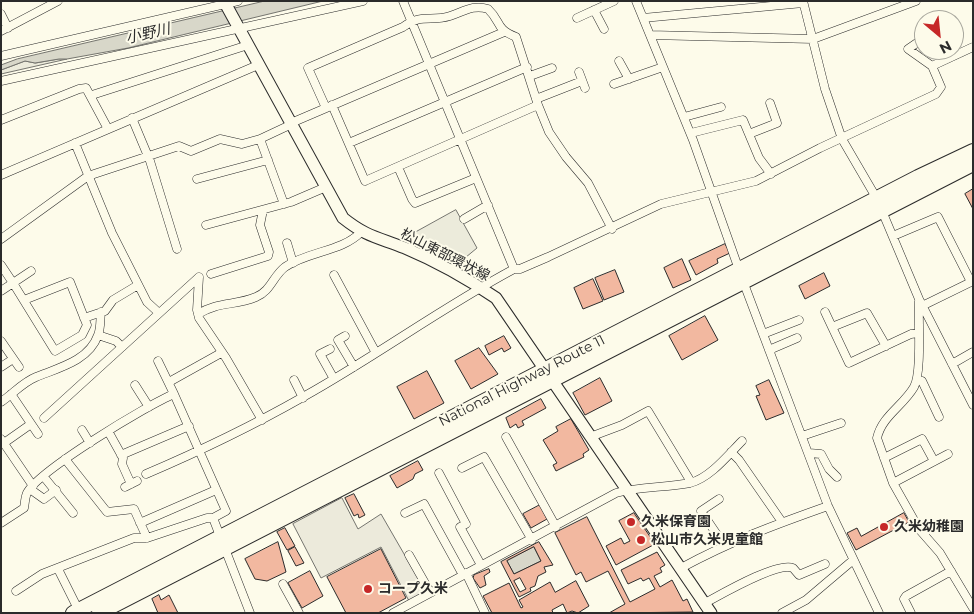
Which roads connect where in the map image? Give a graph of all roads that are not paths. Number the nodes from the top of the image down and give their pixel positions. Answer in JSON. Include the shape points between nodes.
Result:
{"nodes":[{"id":1,"x":58,"y":1,"type":"edge"},
{"id":2,"x":238,"y":1,"type":"edge"},
{"id":3,"x":363,"y":1,"type":"edge"},
{"id":4,"x":403,"y":1,"type":"edge"},
{"id":5,"x":614,"y":1,"type":"edge"},
{"id":6,"x":636,"y":1,"type":"edge"},
{"id":7,"x":916,"y":1,"type":"edge"},
{"id":8,"x":803,"y":2,"type":"edge"},
{"id":9,"x":903,"y":3,"type":"edge"},
{"id":10,"x":226,"y":4,"type":"edge"},
{"id":11,"x":594,"y":10,"type":"junction"},
{"id":12,"x":1,"y":14,"type":"edge"},
{"id":13,"x":577,"y":18,"type":"dead end"},
{"id":14,"x":643,"y":18,"type":"junction"},
{"id":15,"x":411,"y":21,"type":"junction"},
{"id":16,"x":238,"y":26,"type":"junction"},
{"id":17,"x":5,"y":29,"type":"edge"},
{"id":18,"x":604,"y":29,"type":"dead end"},
{"id":19,"x":504,"y":32,"type":"junction"},
{"id":20,"x":650,"y":35,"type":"junction"},
{"id":21,"x":813,"y":39,"type":"junction"},
{"id":22,"x":248,"y":45,"type":"junction"},
{"id":23,"x":914,"y":45,"type":"edge"},
{"id":24,"x":973,"y":47,"type":"edge"},
{"id":25,"x":914,"y":53,"type":"edge"},
{"id":26,"x":1,"y":56,"type":"edge"},
{"id":27,"x":924,"y":60,"type":"edge"},
{"id":28,"x":619,"y":61,"type":"dead end"},
{"id":29,"x":429,"y":64,"type":"junction"},
{"id":30,"x":258,"y":65,"type":"junction"},
{"id":31,"x":932,"y":66,"type":"junction"},
{"id":32,"x":526,"y":67,"type":"junction"},
{"id":33,"x":664,"y":67,"type":"junction"},
{"id":34,"x":552,"y":68,"type":"dead end"},
{"id":35,"x":578,"y":72,"type":"dead end"},
{"id":36,"x":530,"y":76,"type":"junction"},
{"id":37,"x":629,"y":79,"type":"junction"},
{"id":38,"x":1,"y":81,"type":"edge"},
{"id":39,"x":614,"y":84,"type":"dead end"},
{"id":40,"x":92,"y":95,"type":"junction"},
{"id":41,"x":445,"y":102,"type":"junction"},
{"id":42,"x":537,"y":102,"type":"junction"},
{"id":43,"x":329,"y":106,"type":"junction"},
{"id":44,"x":721,"y":107,"type":"dead end"},
{"id":45,"x":774,"y":107,"type":"dead end"},
{"id":46,"x":684,"y":117,"type":"junction"},
{"id":47,"x":132,"y":118,"type":"junction"},
{"id":48,"x":1,"y":120,"type":"edge"},
{"id":49,"x":291,"y":124,"type":"junction"},
{"id":50,"x":108,"y":129,"type":"junction"},
{"id":51,"x":691,"y":133,"type":"junction"},
{"id":52,"x":749,"y":134,"type":"junction"},
{"id":53,"x":260,"y":139,"type":"junction"},
{"id":54,"x":842,"y":139,"type":"junction"},
{"id":55,"x":461,"y":140,"type":"junction"},
{"id":56,"x":75,"y":143,"type":"junction"},
{"id":57,"x":348,"y":143,"type":"junction"},
{"id":58,"x":973,"y":151,"type":"edge"},
{"id":59,"x":148,"y":156,"type":"junction"},
{"id":60,"x":268,"y":160,"type":"junction"},
{"id":61,"x":973,"y":164,"type":"edge"},
{"id":62,"x":398,"y":167,"type":"junction"},
{"id":63,"x":771,"y":174,"type":"junction"},
{"id":64,"x":1,"y":175,"type":"edge"},
{"id":65,"x":88,"y":176,"type":"junction"},
{"id":66,"x":476,"y":178,"type":"junction"},
{"id":67,"x":197,"y":179,"type":"dead end"},
{"id":68,"x":326,"y":187,"type":"junction"},
{"id":69,"x":712,"y":191,"type":"junction"},
{"id":70,"x":284,"y":204,"type":"junction"},
{"id":71,"x":879,"y":204,"type":"junction"},
{"id":72,"x":488,"y":205,"type":"junction"},
{"id":73,"x":263,"y":210,"type":"junction"},
{"id":74,"x":464,"y":219,"type":"dead end"},
{"id":75,"x":206,"y":225,"type":"dead end"},
{"id":76,"x":612,"y":228,"type":"junction"},
{"id":77,"x":361,"y":232,"type":"junction"},
{"id":78,"x":893,"y":236,"type":"junction"},
{"id":79,"x":1,"y":239,"type":"edge"},
{"id":80,"x":287,"y":243,"type":"dead end"},
{"id":81,"x":177,"y":249,"type":"dead end"},
{"id":82,"x":293,"y":263,"type":"junction"},
{"id":83,"x":1,"y":264,"type":"edge"},
{"id":84,"x":514,"y":269,"type":"junction"},
{"id":85,"x":31,"y":271,"type":"dead end"},
{"id":86,"x":210,"y":274,"type":"dead end"},
{"id":87,"x":334,"y":275,"type":"dead end"},
{"id":88,"x":741,"y":276,"type":"junction"},
{"id":89,"x":972,"y":282,"type":"edge"},
{"id":90,"x":13,"y":283,"type":"junction"},
{"id":91,"x":138,"y":285,"type":"junction"},
{"id":92,"x":480,"y":287,"type":"junction"},
{"id":93,"x":1,"y":291,"type":"edge"},
{"id":94,"x":24,"y":300,"type":"junction"},
{"id":95,"x":921,"y":303,"type":"junction"},
{"id":96,"x":101,"y":312,"type":"junction"},
{"id":97,"x":825,"y":312,"type":"dead end"},
{"id":98,"x":159,"y":313,"type":"junction"},
{"id":99,"x":198,"y":314,"type":"junction"},
{"id":100,"x":84,"y":318,"type":"junction"},
{"id":101,"x":799,"y":320,"type":"dead end"},
{"id":102,"x":832,"y":327,"type":"junction"},
{"id":103,"x":918,"y":333,"type":"junction"},
{"id":104,"x":763,"y":334,"type":"junction"},
{"id":105,"x":98,"y":335,"type":"junction"},
{"id":106,"x":345,"y":336,"type":"dead end"},
{"id":107,"x":798,"y":338,"type":"dead end"},
{"id":108,"x":1,"y":341,"type":"edge"},
{"id":109,"x":886,"y":346,"type":"junction"},
{"id":110,"x":122,"y":347,"type":"junction"},
{"id":111,"x":330,"y":348,"type":"dead end"},
{"id":112,"x":769,"y":350,"type":"junction"},
{"id":113,"x":973,"y":352,"type":"edge"},
{"id":114,"x":221,"y":353,"type":"junction"},
{"id":115,"x":376,"y":353,"type":"junction"},
{"id":116,"x":13,"y":359,"type":"junction"},
{"id":117,"x":158,"y":361,"type":"dead end"},
{"id":118,"x":952,"y":364,"type":"junction"},
{"id":119,"x":1,"y":367,"type":"edge"},
{"id":120,"x":19,"y":367,"type":"dead end"},
{"id":121,"x":354,"y":367,"type":"junction"},
{"id":122,"x":548,"y":375,"type":"junction"},
{"id":123,"x":334,"y":379,"type":"junction"},
{"id":124,"x":294,"y":380,"type":"dead end"},
{"id":125,"x":917,"y":380,"type":"junction"},
{"id":126,"x":169,"y":382,"type":"junction"},
{"id":127,"x":135,"y":385,"type":"dead end"},
{"id":128,"x":12,"y":394,"type":"junction"},
{"id":129,"x":174,"y":394,"type":"junction"},
{"id":130,"x":303,"y":398,"type":"junction"},
{"id":131,"x":1,"y":402,"type":"edge"},
{"id":132,"x":973,"y":405,"type":"edge"},
{"id":133,"x":148,"y":407,"type":"junction"},
{"id":134,"x":939,"y":417,"type":"dead end"},
{"id":135,"x":44,"y":418,"type":"dead end"},
{"id":136,"x":262,"y":420,"type":"junction"},
{"id":137,"x":31,"y":424,"type":"junction"},
{"id":138,"x":842,"y":424,"type":"dead end"},
{"id":139,"x":189,"y":426,"type":"junction"},
{"id":140,"x":82,"y":430,"type":"dead end"},
{"id":141,"x":108,"y":431,"type":"junction"},
{"id":142,"x":38,"y":434,"type":"dead end"},
{"id":143,"x":802,"y":436,"type":"junction"},
{"id":144,"x":506,"y":437,"type":"dead end"},
{"id":145,"x":590,"y":437,"type":"junction"},
{"id":146,"x":3,"y":441,"type":"edge"},
{"id":147,"x":742,"y":442,"type":"dead end"},
{"id":148,"x":90,"y":443,"type":"junction"},
{"id":149,"x":200,"y":451,"type":"junction"},
{"id":150,"x":731,"y":452,"type":"junction"},
{"id":151,"x":809,"y":453,"type":"junction"},
{"id":152,"x":948,"y":454,"type":"dead end"},
{"id":153,"x":121,"y":455,"type":"junction"},
{"id":154,"x":884,"y":458,"type":"junction"},
{"id":155,"x":65,"y":459,"type":"junction"},
{"id":156,"x":934,"y":462,"type":"junction"},
{"id":157,"x":462,"y":468,"type":"dead end"},
{"id":158,"x":439,"y":473,"type":"dead end"},
{"id":159,"x":146,"y":474,"type":"dead end"},
{"id":160,"x":44,"y":477,"type":"junction"},
{"id":161,"x":837,"y":477,"type":"dead end"},
{"id":162,"x":691,"y":482,"type":"junction"},
{"id":163,"x":894,"y":483,"type":"junction"},
{"id":164,"x":131,"y":484,"type":"dead end"},
{"id":165,"x":32,"y":487,"type":"junction"},
{"id":166,"x":56,"y":490,"type":"junction"},
{"id":167,"x":216,"y":490,"type":"junction"},
{"id":168,"x":627,"y":490,"type":"junction"},
{"id":169,"x":720,"y":499,"type":"dead end"},
{"id":170,"x":828,"y":506,"type":"junction"},
{"id":171,"x":73,"y":513,"type":"dead end"},
{"id":172,"x":405,"y":513,"type":"dead end"},
{"id":173,"x":213,"y":518,"type":"junction"},
{"id":174,"x":782,"y":522,"type":"junction"},
{"id":175,"x":1,"y":523,"type":"edge"},
{"id":176,"x":140,"y":524,"type":"junction"},
{"id":177,"x":556,"y":527,"type":"junction"},
{"id":178,"x":147,"y":538,"type":"junction"},
{"id":179,"x":532,"y":540,"type":"junction"},
{"id":180,"x":222,"y":543,"type":"junction"},
{"id":181,"x":724,"y":545,"type":"junction"},
{"id":182,"x":410,"y":555,"type":"dead end"},
{"id":183,"x":852,"y":561,"type":"junction"},
{"id":184,"x":825,"y":564,"type":"dead end"},
{"id":185,"x":481,"y":565,"type":"junction"},
{"id":186,"x":680,"y":568,"type":"junction"},
{"id":187,"x":58,"y":569,"type":"junction"},
{"id":188,"x":951,"y":571,"type":"junction"},
{"id":189,"x":465,"y":574,"type":"junction"},
{"id":190,"x":283,"y":584,"type":"dead end"},
{"id":191,"x":16,"y":591,"type":"dead end"},
{"id":192,"x":430,"y":592,"type":"junction"},
{"id":193,"x":708,"y":608,"type":"edge"},
{"id":194,"x":973,"y":608,"type":"edge"},
{"id":195,"x":77,"y":612,"type":"edge"},
{"id":196,"x":99,"y":613,"type":"edge"},
{"id":197,"x":250,"y":613,"type":"edge"},
{"id":198,"x":299,"y":613,"type":"edge"},
{"id":199,"x":392,"y":613,"type":"edge"},
{"id":200,"x":485,"y":613,"type":"edge"},
{"id":201,"x":782,"y":613,"type":"edge"},
{"id":202,"x":879,"y":613,"type":"edge"},
{"id":203,"x":911,"y":613,"type":"edge"}],
"edges":[{"from":1,"to":17,"type":"street"},
{"from":2,"to":10,"type":"street"},
{"from":3,"to":16,"type":"street"},
{"from":4,"to":15,"type":"street"},
{"from":5,"to":11,"type":"street"},
{"from":6,"to":14,"type":"street"},
{"from":7,"to":9,"type":"street"},
{"from":8,"to":14,"type":"street"},
{"from":8,"to":21,"type":"street"},
{"from":9,"to":21,"type":"street"},
{"from":10,"to":16,"type":"main road","name":"松山東部環状線"},
{"from":10,"to":26,"type":"street"},
{"from":11,"to":13,"type":"street"},
{"from":11,"to":18,"type":"street"},
{"from":12,"to":17,"type":"street"},
{"from":14,"to":20,"type":"street"},
{"from":15,"to":19,"type":"street","via":[[484,7],[492,12]]},
{"from":15,"to":29,"type":"street"},
{"from":15,"to":43,"type":"street","via":[[308,68]]},
{"from":16,"to":22,"type":"main road","name":"松山東部環状線"},
{"from":16,"to":38,"type":"street"},
{"from":19,"to":29,"type":"street"},
{"from":19,"to":32,"type":"street","via":[[516,37]]},
{"from":20,"to":21,"type":"street"},
{"from":20,"to":33,"type":"street"},
{"from":21,"to":54,"type":"street"},
{"from":22,"to":30,"type":"main road","name":"松山東部環状線"},
{"from":22,"to":40,"type":"street"},
{"from":23,"to":25,"type":"street","via":[[908,49]]},
{"from":24,"to":31,"type":"street"},
{"from":27,"to":31,"type":"street"},
{"from":28,"to":37,"type":"street"},
{"from":29,"to":41,"type":"street"},
{"from":29,"to":43,"type":"street"},
{"from":30,"to":47,"type":"street"},
{"from":30,"to":49,"type":"main road","name":"松山東部環状線"},
{"from":31,"to":54,"type":"street","via":[[941,87],[936,94]]},
{"from":32,"to":36,"type":"street"},
{"from":32,"to":41,"type":"street"},
{"from":33,"to":37,"type":"street"},
{"from":33,"to":46,"type":"street"},
{"from":34,"to":36,"type":"street"},
{"from":35,"to":42,"type":"street","via":[[583,84]]},
{"from":36,"to":42,"type":"street"},
{"from":37,"to":39,"type":"street"},
{"from":40,"to":48,"type":"street","via":[[86,88],[79,89]]},
{"from":40,"to":50,"type":"street"},
{"from":41,"to":55,"type":"street"},
{"from":41,"to":57,"type":"street"},
{"from":42,"to":55,"type":"street"},
{"from":42,"to":76,"type":"street","via":[[549,132],[588,183]]},
{"from":43,"to":49,"type":"street"},
{"from":43,"to":57,"type":"street"},
{"from":44,"to":46,"type":"street"},
{"from":45,"to":52,"type":"street","via":[[777,123]]},
{"from":46,"to":51,"type":"street"},
{"from":47,"to":50,"type":"street"},
{"from":47,"to":59,"type":"street"},
{"from":49,"to":53,"type":"street"},
{"from":49,"to":68,"type":"main road","name":"松山東部環状線"},
{"from":50,"to":56,"type":"street"},
{"from":51,"to":52,"type":"street","via":[[743,120]]},
{"from":51,"to":69,"type":"street"},
{"from":52,"to":63,"type":"street","via":[[759,158]]},
{"from":53,"to":59,"type":"street","via":[[242,144],[220,139],[196,151],[179,146]]},
{"from":53,"to":60,"type":"street"},
{"from":54,"to":63,"type":"street"},
{"from":54,"to":71,"type":"street"},
{"from":55,"to":62,"type":"street"},
{"from":55,"to":66,"type":"street"},
{"from":56,"to":64,"type":"street"},
{"from":56,"to":65,"type":"street"},
{"from":57,"to":62,"type":"street","via":[[365,181]]},
{"from":58,"to":71,"type":"highway","name":"National Highway Route 11"},
{"from":59,"to":65,"type":"street"},
{"from":59,"to":81,"type":"street"},
{"from":60,"to":67,"type":"street"},
{"from":60,"to":70,"type":"street"},
{"from":61,"to":71,"type":"highway","name":"National Highway Route 11"},
{"from":62,"to":66,"type":"street","via":[[415,203]]},
{"from":63,"to":69,"type":"street","via":[[756,181]]},
{"from":65,"to":79,"type":"street"},
{"from":65,"to":91,"type":"street"},
{"from":66,"to":72,"type":"street"},
{"from":68,"to":70,"type":"street"},
{"from":68,"to":77,"type":"main road","name":"松山東部環状線","via":[[343,218]]},
{"from":69,"to":76,"type":"street","via":[[661,204]]},
{"from":69,"to":88,"type":"street"},
{"from":70,"to":73,"type":"street"},
{"from":71,"to":78,"type":"street"},
{"from":71,"to":88,"type":"highway","name":"National Highway Route 11"},
{"from":72,"to":74,"type":"street"},
{"from":72,"to":84,"type":"street"},
{"from":73,"to":75,"type":"street"},
{"from":73,"to":86,"type":"street","via":[[260,225],[268,256]]},
{"from":76,"to":84,"type":"street"},
{"from":77,"to":82,"type":"street","via":[[354,240]]},
{"from":77,"to":92,"type":"main road","name":"松山東部環状線","via":[[405,248]]},
{"from":78,"to":89,"type":"street","via":[[938,217]]},
{"from":78,"to":95,"type":"street"},
{"from":80,"to":82,"type":"street"},
{"from":82,"to":99,"type":"street","via":[[283,268],[262,294],[239,302],[217,304]]},
{"from":83,"to":90,"type":"street"},
{"from":84,"to":92,"type":"street"},
{"from":85,"to":90,"type":"street"},
{"from":87,"to":115,"type":"street"},
{"from":88,"to":104,"type":"street"},
{"from":88,"to":122,"type":"highway","name":"National Highway Route 11"},
{"from":89,"to":95,"type":"street"},
{"from":90,"to":93,"type":"street"},
{"from":90,"to":94,"type":"street"},
{"from":91,"to":96,"type":"street","via":[[113,300]]},
{"from":91,"to":98,"type":"street","via":[[147,302]]},
{"from":92,"to":115,"type":"street"},
{"from":92,"to":122,"type":"main road","name":"松山東部環状線","via":[[496,298]]},
{"from":94,"to":100,"type":"street","via":[[70,282]]},
{"from":94,"to":100,"type":"street","via":[[56,351],[82,335],[87,325]]},
{"from":95,"to":103,"type":"street"},
{"from":95,"to":118,"type":"street"},
{"from":96,"to":100,"type":"street"},
{"from":96,"to":105,"type":"street"},
{"from":97,"to":102,"type":"street"},
{"from":98,"to":99,"type":"street","via":[[199,277]]},
{"from":98,"to":110,"type":"street"},
{"from":99,"to":114,"type":"street"},
{"from":101,"to":104,"type":"street"},
{"from":102,"to":109,"type":"street","via":[[866,313]]},
{"from":102,"to":109,"type":"street","via":[[849,363]]},
{"from":103,"to":109,"type":"street"},
{"from":103,"to":125,"type":"street"},
{"from":104,"to":112,"type":"street"},
{"from":105,"to":110,"type":"street","via":[[116,341]]},
{"from":105,"to":128,"type":"street","via":[[78,359],[28,381]]},
{"from":106,"to":121,"type":"street","via":[[338,340]]},
{"from":107,"to":112,"type":"street"},
{"from":108,"to":116,"type":"street"},
{"from":110,"to":135,"type":"street"},
{"from":111,"to":123,"type":"street","via":[[320,354]]},
{"from":112,"to":143,"type":"street"},
{"from":113,"to":118,"type":"street"},
{"from":114,"to":126,"type":"street"},
{"from":114,"to":136,"type":"street"},
{"from":115,"to":121,"type":"street"},
{"from":116,"to":119,"type":"street"},
{"from":116,"to":120,"type":"street"},
{"from":117,"to":126,"type":"street"},
{"from":118,"to":132,"type":"street"},
{"from":121,"to":123,"type":"street"},
{"from":122,"to":145,"type":"main road","name":"松山東部環状線"},
{"from":122,"to":180,"type":"highway","name":"National Highway Route 11"},
{"from":123,"to":130,"type":"street"},
{"from":124,"to":130,"type":"street"},
{"from":125,"to":134,"type":"street","via":[[922,381]]},
{"from":125,"to":154,"type":"street","via":[[879,430],[877,438]]},
{"from":126,"to":129,"type":"street"},
{"from":127,"to":133,"type":"street"},
{"from":128,"to":131,"type":"street"},
{"from":128,"to":137,"type":"street"},
{"from":129,"to":133,"type":"street"},
{"from":129,"to":139,"type":"street"},
{"from":130,"to":136,"type":"street"},
{"from":133,"to":141,"type":"street"},
{"from":136,"to":149,"type":"street"},
{"from":137,"to":142,"type":"street"},
{"from":137,"to":146,"type":"street"},
{"from":138,"to":143,"type":"street"},
{"from":139,"to":149,"type":"street"},
{"from":139,"to":153,"type":"street"},
{"from":140,"to":148,"type":"street"},
{"from":141,"to":148,"type":"street"},
{"from":141,"to":153,"type":"street"},
{"from":143,"to":151,"type":"street"},
{"from":144,"to":177,"type":"street"},
{"from":145,"to":162,"type":"street","via":[[648,411]]},
{"from":145,"to":168,"type":"main road","name":"松山東部環状線"},
{"from":146,"to":165,"type":"street"},
{"from":147,"to":150,"type":"street"},
{"from":148,"to":155,"type":"street"},
{"from":149,"to":159,"type":"street"},
{"from":149,"to":167,"type":"street"},
{"from":150,"to":162,"type":"street"},
{"from":150,"to":174,"type":"street"},
{"from":151,"to":161,"type":"street","via":[[821,454]]},
{"from":151,"to":170,"type":"street"},
{"from":152,"to":156,"type":"street"},
{"from":153,"to":164,"type":"street"},
{"from":154,"to":156,"type":"street","via":[[922,439]]},
{"from":154,"to":163,"type":"street"},
{"from":155,"to":160,"type":"street"},
{"from":155,"to":176,"type":"street","via":[[107,512],[134,509]]},
{"from":156,"to":163,"type":"street"},
{"from":157,"to":179,"type":"street","via":[[484,457]]},
{"from":158,"to":185,"type":"street","via":[[466,524],[460,527]]},
{"from":160,"to":165,"type":"street"},
{"from":160,"to":166,"type":"street"},
{"from":162,"to":168,"type":"street"},
{"from":163,"to":188,"type":"street","via":[[919,528]]},
{"from":165,"to":166,"type":"street","via":[[44,499]]},
{"from":165,"to":175,"type":"street","via":[[27,493],[24,508]]},
{"from":166,"to":171,"type":"street"},
{"from":167,"to":173,"type":"street","via":[[226,511]]},
{"from":167,"to":176,"type":"street"},
{"from":168,"to":177,"type":"street","via":[[602,499]]},
{"from":168,"to":186,"type":"main road","name":"松山東部環状線"},
{"from":169,"to":181,"type":"street","via":[[701,511]]},
{"from":170,"to":174,"type":"street"},
{"from":170,"to":183,"type":"street"},
{"from":172,"to":189,"type":"street","via":[[424,504]]},
{"from":173,"to":178,"type":"street"},
{"from":173,"to":180,"type":"street"},
{"from":174,"to":181,"type":"street"},
{"from":176,"to":178,"type":"street"},
{"from":177,"to":179,"type":"street"},
{"from":178,"to":187,"type":"street","via":[[134,538]]},
{"from":179,"to":185,"type":"street"},
{"from":180,"to":195,"type":"highway","name":"National Highway Route 11"},
{"from":180,"to":196,"type":"highway","name":"National Highway Route 11"},
{"from":180,"to":197,"type":"street"},
{"from":181,"to":186,"type":"street"},
{"from":182,"to":192,"type":"street"},
{"from":183,"to":201,"type":"street","via":[[806,600]]},
{"from":183,"to":202,"type":"street"},
{"from":184,"to":193,"type":"street","via":[[799,575],[792,568],[783,567],[736,586]]},
{"from":185,"to":189,"type":"street"},
{"from":186,"to":193,"type":"main road","name":"松山東部環状線"},
{"from":187,"to":191,"type":"street","via":[[35,578]]},
{"from":187,"to":195,"type":"street"},
{"from":188,"to":194,"type":"street"},
{"from":188,"to":203,"type":"street","via":[[906,596],[904,599]]},
{"from":189,"to":192,"type":"street"},
{"from":189,"to":200,"type":"street"},
{"from":190,"to":198,"type":"street"},
{"from":192,"to":199,"type":"street"}]}
